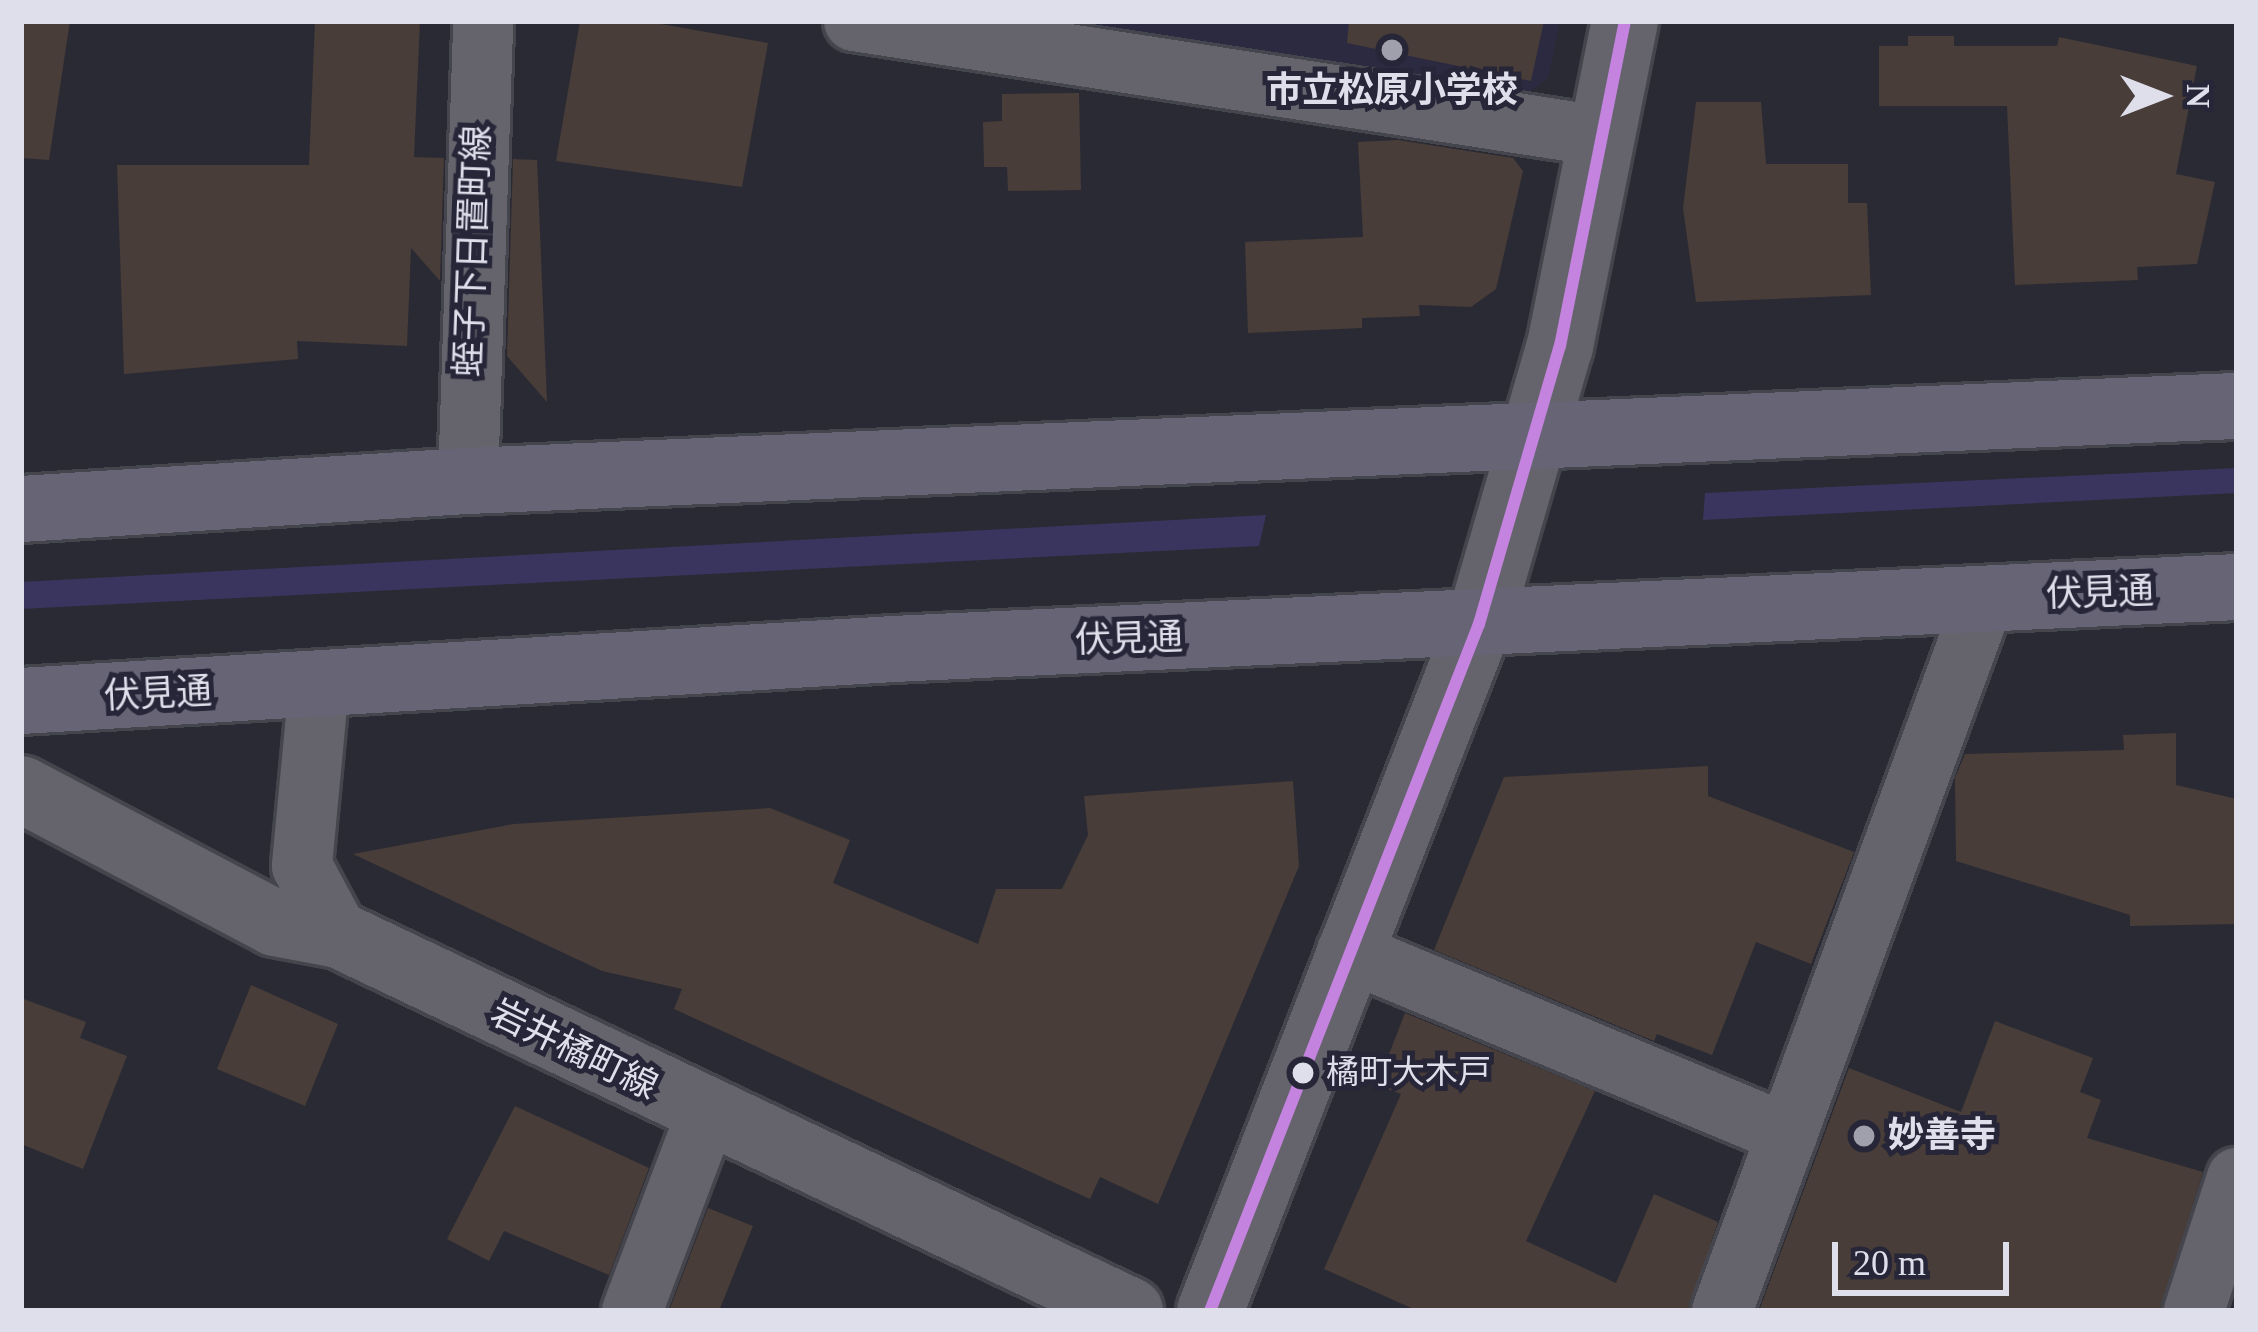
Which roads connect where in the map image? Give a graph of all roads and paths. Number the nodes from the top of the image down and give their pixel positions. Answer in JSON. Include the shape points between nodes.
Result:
{"nodes":[{"id":1,"x":482,"y":21,"type":"edge"},
{"id":2,"x":854,"y":21,"type":"edge"},
{"id":3,"x":1625,"y":21,"type":"edge"},
{"id":4,"x":1600,"y":136,"type":"junction"},
{"id":5,"x":2235,"y":398,"type":"edge"},
{"id":6,"x":1538,"y":433,"type":"junction"},
{"id":7,"x":468,"y":481,"type":"junction"},
{"id":8,"x":21,"y":509,"type":"edge"},
{"id":9,"x":2237,"y":587,"type":"edge"},
{"id":10,"x":1984,"y":597,"type":"junction"},
{"id":11,"x":1479,"y":624,"type":"junction"},
{"id":12,"x":319,"y":685,"type":"junction"},
{"id":13,"x":21,"y":701,"type":"edge"},
{"id":14,"x":21,"y":790,"type":"edge"},
{"id":15,"x":339,"y":934,"type":"junction"},
{"id":16,"x":1347,"y":951,"type":"junction"},
{"id":17,"x":706,"y":1115,"type":"junction"},
{"id":18,"x":1787,"y":1135,"type":"junction"},
{"id":19,"x":2237,"y":1178,"type":"edge"},
{"id":20,"x":2211,"y":1299,"type":"edge"},
{"id":21,"x":632,"y":1311,"type":"edge"},
{"id":22,"x":1130,"y":1311,"type":"edge"},
{"id":23,"x":1210,"y":1311,"type":"edge"},
{"id":24,"x":1722,"y":1311,"type":"edge"}],
"edges":[{"from":1,"to":7,"type":"street","name":"蛭子下日置町線"},
{"from":2,"to":4,"type":"street"},
{"from":3,"to":4,"type":"street"},
{"from":4,"to":6,"type":"street"},
{"from":5,"to":6,"type":"highway"},
{"from":6,"to":7,"type":"highway"},
{"from":6,"to":11,"type":"street"},
{"from":7,"to":8,"type":"highway"},
{"from":9,"to":10,"type":"highway","name":"伏見通"},
{"from":10,"to":11,"type":"highway","name":"伏見通"},
{"from":10,"to":18,"type":"street"},
{"from":11,"to":12,"type":"highway","name":"伏見通"},
{"from":11,"to":16,"type":"street"},
{"from":12,"to":13,"type":"highway","name":"伏見通"},
{"from":12,"to":15,"type":"street","via":[[302,866]]},
{"from":14,"to":15,"type":"street","name":"岩井橘町線","via":[[275,923]]},
{"from":15,"to":17,"type":"street","name":"岩井橘町線"},
{"from":16,"to":18,"type":"street"},
{"from":16,"to":23,"type":"street"},
{"from":17,"to":21,"type":"street"},
{"from":17,"to":22,"type":"street","name":"岩井橘町線"},
{"from":18,"to":24,"type":"street"},
{"from":19,"to":20,"type":"street"}]}
